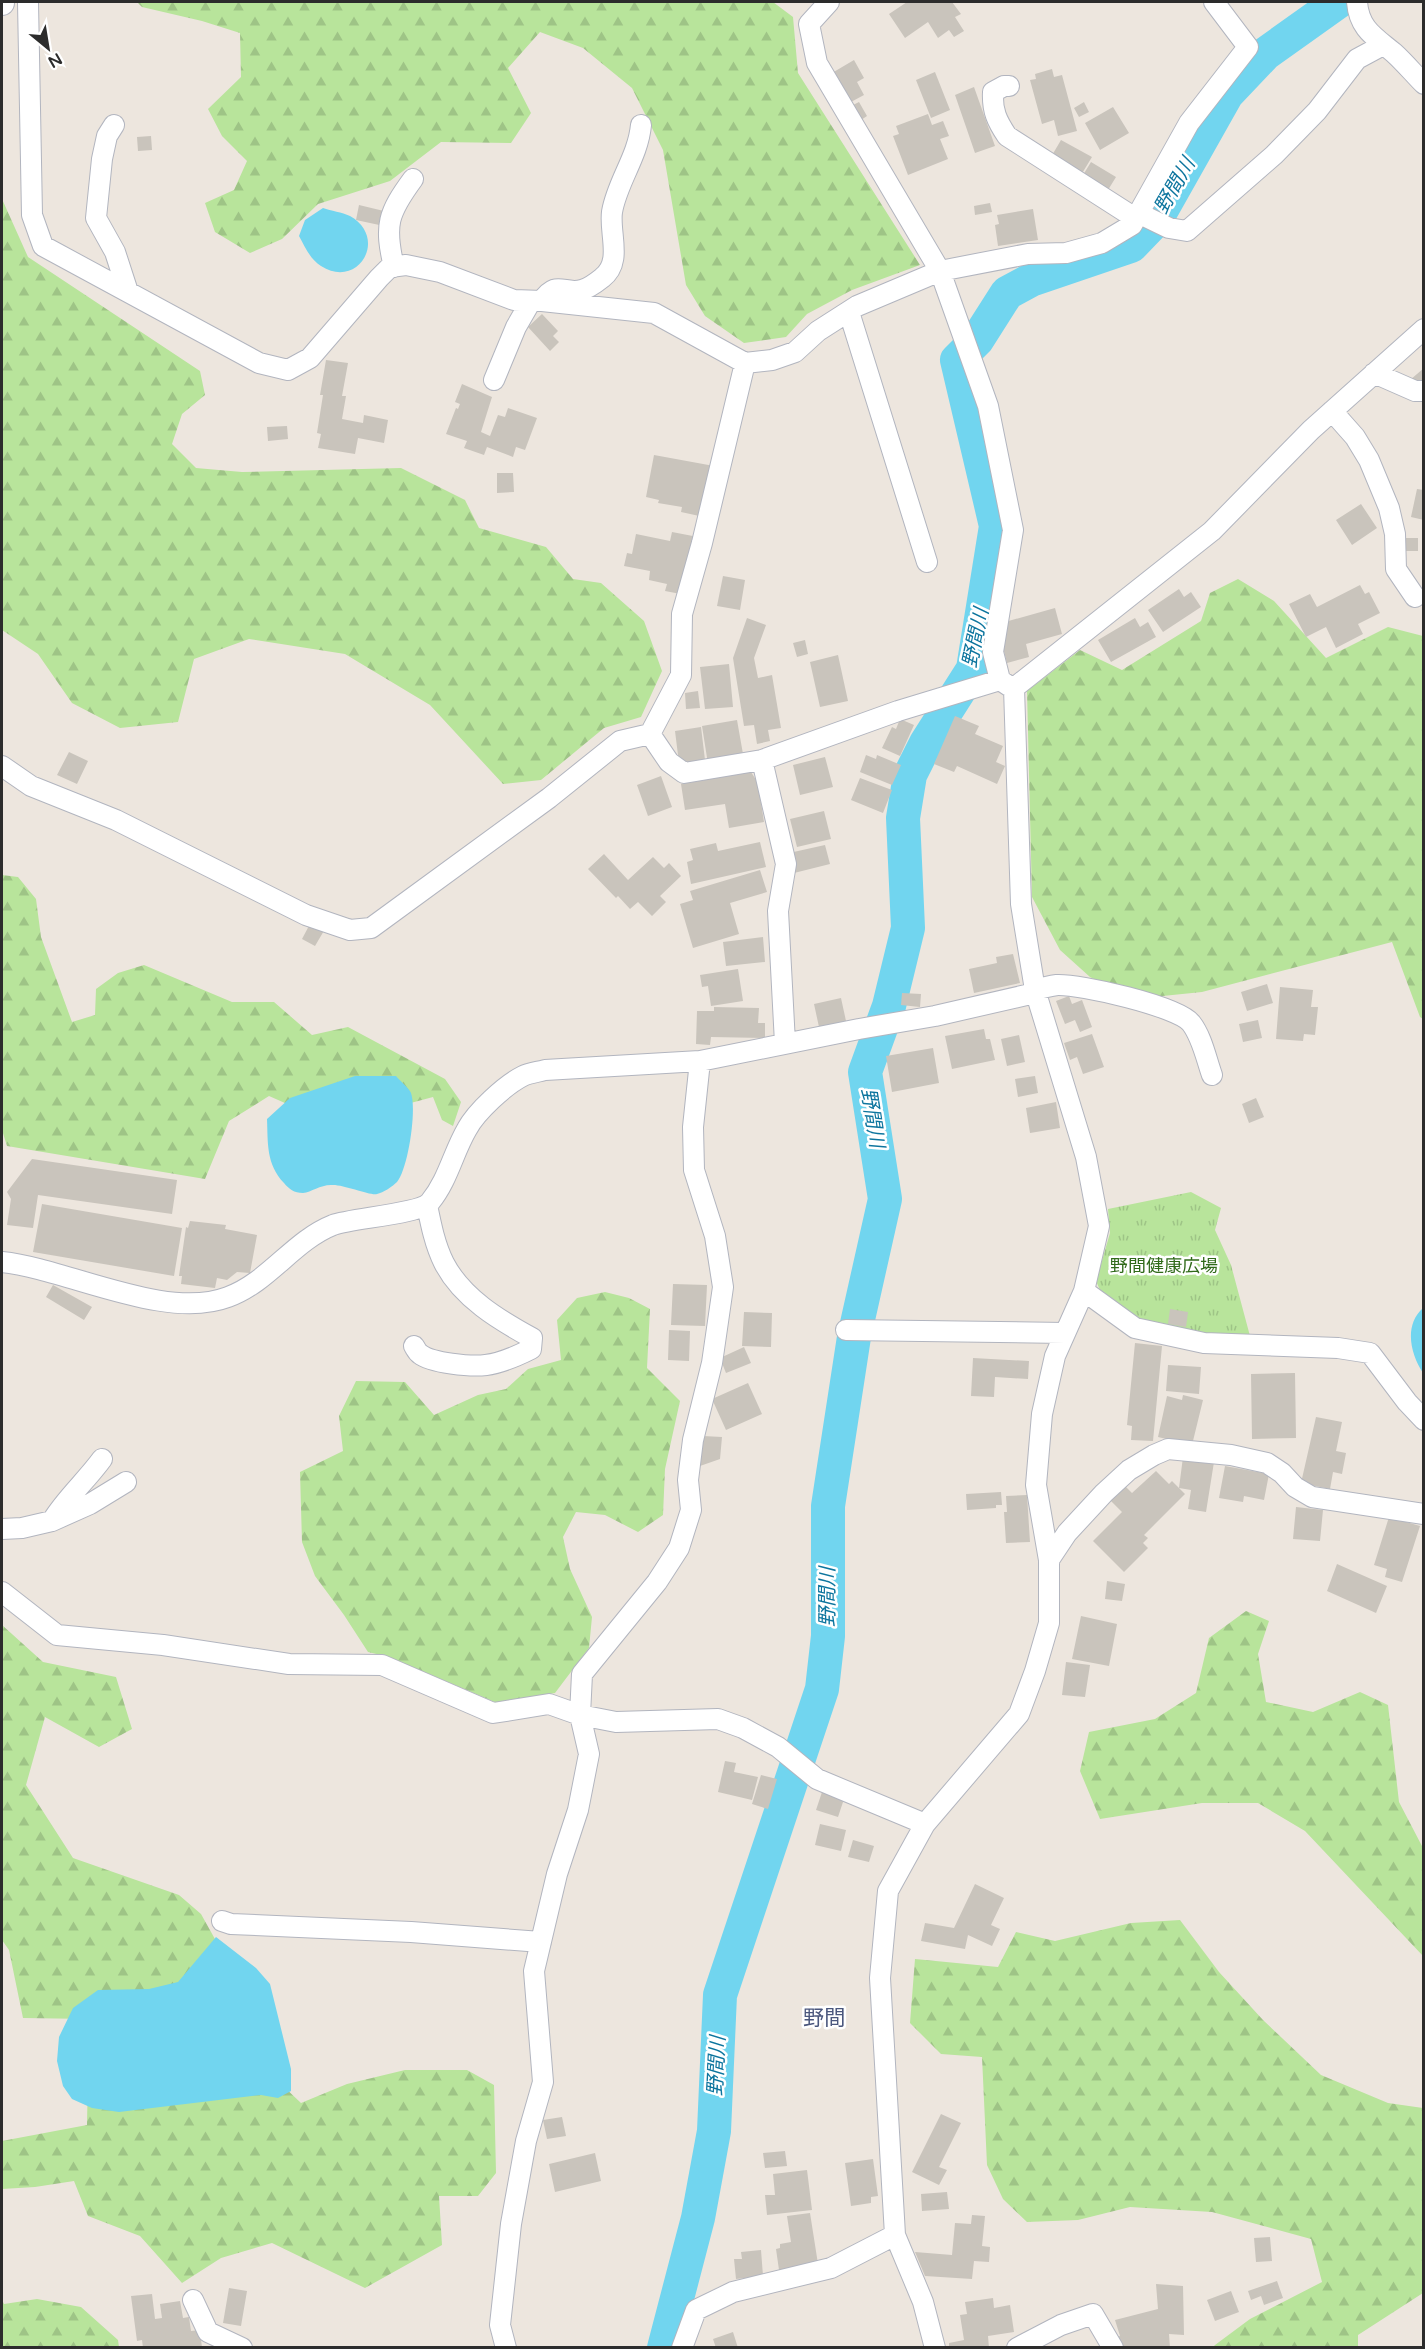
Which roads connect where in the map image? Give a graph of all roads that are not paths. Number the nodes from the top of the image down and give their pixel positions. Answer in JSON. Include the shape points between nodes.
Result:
{"nodes":[{"id":1,"x":28,"y":2,"type":"edge"},
{"id":2,"x":829,"y":2,"type":"edge"},
{"id":3,"x":1214,"y":2,"type":"edge"},
{"id":4,"x":1357,"y":2,"type":"edge"},
{"id":5,"x":1383,"y":45,"type":"junction"},
{"id":6,"x":1424,"y":84,"type":"edge"},
{"id":7,"x":1009,"y":86,"type":"dead end"},
{"id":8,"x":114,"y":125,"type":"dead end"},
{"id":9,"x":641,"y":125,"type":"dead end"},
{"id":10,"x":413,"y":179,"type":"dead end"},
{"id":11,"x":1137,"y":215,"type":"junction"},
{"id":12,"x":394,"y":267,"type":"junction"},
{"id":13,"x":940,"y":272,"type":"junction"},
{"id":14,"x":128,"y":292,"type":"junction"},
{"id":15,"x":536,"y":301,"type":"junction"},
{"id":16,"x":849,"y":312,"type":"junction"},
{"id":17,"x":1424,"y":329,"type":"edge"},
{"id":18,"x":745,"y":363,"type":"junction"},
{"id":19,"x":1374,"y":374,"type":"junction"},
{"id":20,"x":494,"y":380,"type":"dead end"},
{"id":21,"x":1424,"y":391,"type":"edge"},
{"id":22,"x":1332,"y":411,"type":"junction"},
{"id":23,"x":927,"y":562,"type":"dead end"},
{"id":24,"x":1415,"y":597,"type":"dead end"},
{"id":25,"x":1007,"y":684,"type":"junction"},
{"id":26,"x":650,"y":734,"type":"junction"},
{"id":27,"x":762,"y":760,"type":"junction"},
{"id":28,"x":2,"y":766,"type":"edge"},
{"id":29,"x":1035,"y":991,"type":"junction"},
{"id":30,"x":786,"y":1043,"type":"junction"},
{"id":31,"x":700,"y":1060,"type":"junction"},
{"id":32,"x":1212,"y":1075,"type":"dead end"},
{"id":33,"x":427,"y":1205,"type":"junction"},
{"id":34,"x":2,"y":1262,"type":"edge"},
{"id":35,"x":1083,"y":1291,"type":"junction"},
{"id":36,"x":846,"y":1330,"type":"dead end"},
{"id":37,"x":1065,"y":1333,"type":"junction"},
{"id":38,"x":414,"y":1346,"type":"dead end"},
{"id":39,"x":1424,"y":1420,"type":"edge"},
{"id":40,"x":102,"y":1459,"type":"dead end"},
{"id":41,"x":126,"y":1482,"type":"dead end"},
{"id":42,"x":1424,"y":1514,"type":"edge"},
{"id":43,"x":52,"y":1521,"type":"junction"},
{"id":44,"x":2,"y":1529,"type":"edge"},
{"id":45,"x":1049,"y":1560,"type":"junction"},
{"id":46,"x":2,"y":1592,"type":"edge"},
{"id":47,"x":580,"y":1715,"type":"junction"},
{"id":48,"x":925,"y":1824,"type":"junction"},
{"id":49,"x":222,"y":1921,"type":"dead end"},
{"id":50,"x":541,"y":1942,"type":"junction"},
{"id":51,"x":894,"y":2235,"type":"junction"},
{"id":52,"x":193,"y":2300,"type":"dead end"},
{"id":53,"x":242,"y":2348,"type":"edge"},
{"id":54,"x":506,"y":2348,"type":"edge"},
{"id":55,"x":681,"y":2348,"type":"edge"},
{"id":56,"x":935,"y":2348,"type":"edge"},
{"id":57,"x":1017,"y":2348,"type":"edge"},
{"id":58,"x":1113,"y":2348,"type":"edge"}],
"edges":[{"from":1,"to":14,"type":"street","via":[[32,215],[43,246]]},
{"from":2,"to":13,"type":"street","via":[[809,24],[818,63]]},
{"from":3,"to":11,"type":"street","via":[[1248,47],[1189,123]]},
{"from":4,"to":5,"type":"street","via":[[1370,35]]},
{"from":5,"to":6,"type":"street"},
{"from":5,"to":11,"type":"street","via":[[1357,59],[1303,126],[1187,231]]},
{"from":7,"to":11,"type":"street","via":[[993,93],[993,108],[1007,136]]},
{"from":8,"to":14,"type":"street","via":[[102,159],[96,218],[115,252]]},
{"from":9,"to":15,"type":"street","via":[[640,142],[612,214],[614,247],[605,276],[581,291],[557,288]]},
{"from":10,"to":12,"type":"street","via":[[394,204],[390,219]]},
{"from":11,"to":13,"type":"street","via":[[1132,225],[1102,243]]},
{"from":12,"to":14,"type":"street","via":[[378,278],[310,358],[288,370],[259,363]]},
{"from":12,"to":15,"type":"street","via":[[406,265],[440,272],[514,300]]},
{"from":13,"to":16,"type":"street"},
{"from":13,"to":25,"type":"street","via":[[988,406],[1013,530],[993,652]]},
{"from":15,"to":18,"type":"street","via":[[654,313]]},
{"from":15,"to":20,"type":"street","via":[[516,327]]},
{"from":16,"to":18,"type":"street","via":[[818,331],[795,352]]},
{"from":16,"to":23,"type":"street"},
{"from":17,"to":19,"type":"street"},
{"from":18,"to":26,"type":"street","via":[[682,614],[681,675]]},
{"from":19,"to":21,"type":"street"},
{"from":19,"to":22,"type":"street"},
{"from":22,"to":24,"type":"street","via":[[1369,460],[1389,508],[1396,569]]},
{"from":22,"to":25,"type":"street","via":[[1212,531]]},
{"from":25,"to":27,"type":"street","via":[[898,711]]},
{"from":25,"to":29,"type":"street","via":[[1021,904]]},
{"from":26,"to":27,"type":"street","via":[[669,762],[684,773]]},
{"from":26,"to":28,"type":"street","via":[[620,741],[549,798],[371,927],[350,930],[306,915],[116,820],[30,786]]},
{"from":27,"to":30,"type":"street","via":[[786,864],[778,912]]},
{"from":29,"to":30,"type":"street","via":[[935,1016]]},
{"from":29,"to":32,"type":"street","via":[[1056,985],[1073,986],[1159,1005],[1181,1014],[1191,1023]]},
{"from":29,"to":35,"type":"street","via":[[1086,1157],[1099,1226]]},
{"from":30,"to":31,"type":"street"},
{"from":31,"to":33,"type":"street","via":[[522,1076],[481,1110],[467,1129],[441,1189]]},
{"from":31,"to":47,"type":"street","via":[[693,1127],[694,1170],[715,1236],[723,1287],[712,1363],[693,1440],[688,1480],[691,1510],[679,1548],[657,1582],[582,1674]]},
{"from":33,"to":34,"type":"street","via":[[334,1225],[306,1239],[249,1286],[229,1297],[200,1304],[126,1294]]},
{"from":33,"to":38,"type":"street","via":[[445,1264],[461,1288],[488,1311],[532,1338],[531,1349],[508,1360],[464,1365],[420,1355]]},
{"from":35,"to":37,"type":"street"},
{"from":35,"to":39,"type":"street","via":[[1135,1328],[1192,1341],[1338,1347],[1370,1353]]},
{"from":36,"to":37,"type":"street"},
{"from":37,"to":45,"type":"street","via":[[1055,1356],[1042,1414],[1036,1485]]},
{"from":40,"to":43,"type":"street","via":[[62,1503]]},
{"from":41,"to":43,"type":"street"},
{"from":42,"to":45,"type":"street","via":[[1312,1497],[1267,1463],[1168,1449],[1129,1470],[1104,1493],[1067,1533]]},
{"from":43,"to":44,"type":"street"},
{"from":45,"to":48,"type":"street","via":[[1049,1623],[1019,1714]]},
{"from":46,"to":47,"type":"street","via":[[57,1635],[163,1645],[290,1664],[382,1665],[493,1713],[549,1704]]},
{"from":47,"to":48,"type":"street","via":[[616,1722],[718,1719],[778,1748],[817,1779]]},
{"from":47,"to":50,"type":"street","via":[[589,1754],[578,1810]]},
{"from":48,"to":51,"type":"street","via":[[888,1891],[880,1978]]},
{"from":49,"to":50,"type":"street"},
{"from":50,"to":54,"type":"street","via":[[534,1971],[543,2082],[526,2141],[511,2224],[500,2325]]},
{"from":51,"to":55,"type":"street","via":[[831,2268],[733,2292],[696,2310]]},
{"from":51,"to":56,"type":"street","via":[[923,2302]]},
{"from":52,"to":53,"type":"street","via":[[208,2332]]},
{"from":57,"to":58,"type":"street","via":[[1061,2325],[1093,2314]]}]}
